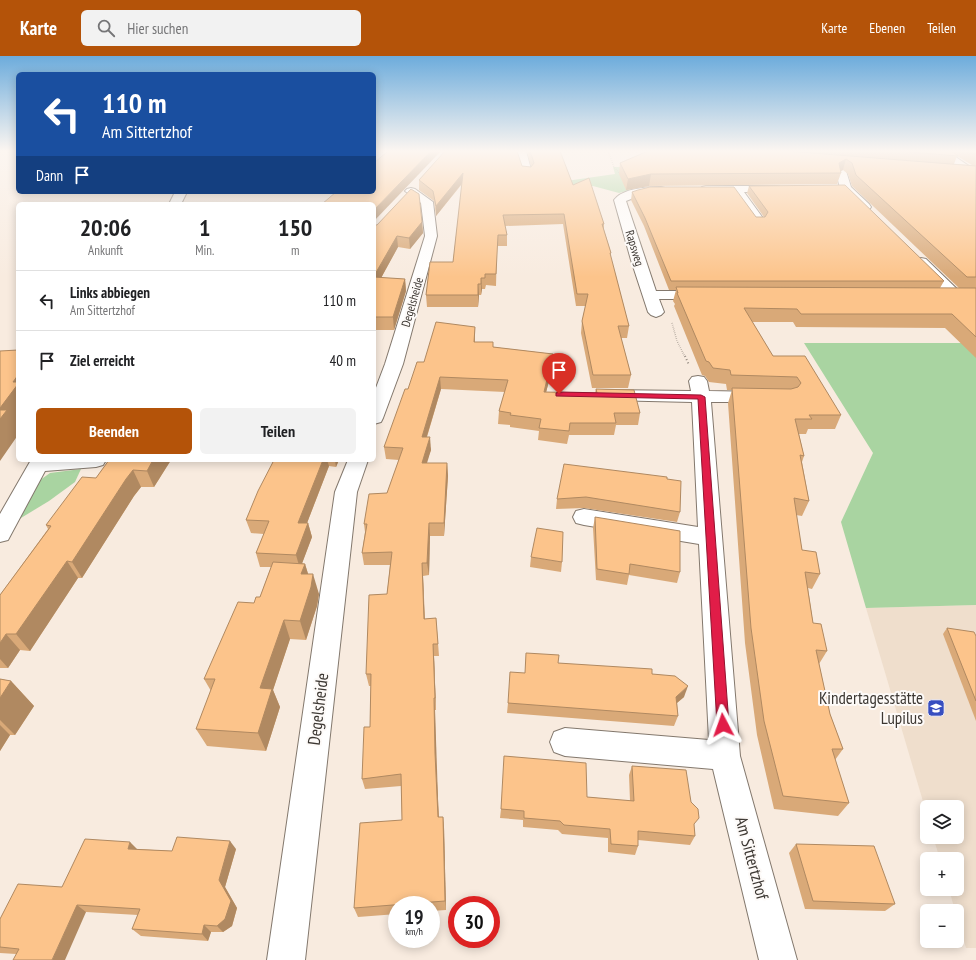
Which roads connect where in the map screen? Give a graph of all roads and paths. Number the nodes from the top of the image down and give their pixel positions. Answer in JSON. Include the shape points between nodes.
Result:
{"nodes":[{"id":1,"x":409,"y":193,"type":"edge"},
{"id":2,"x":633,"y":193,"type":"edge"},
{"id":3,"x":739,"y":193,"type":"edge"},
{"id":4,"x":851,"y":193,"type":"edge"},
{"id":5,"x":873,"y":215,"type":"edge"},
{"id":6,"x":759,"y":221,"type":"edge"},
{"id":7,"x":911,"y":252,"type":"edge"},
{"id":8,"x":650,"y":295,"type":"junction"},
{"id":9,"x":720,"y":295,"type":"edge"},
{"id":10,"x":939,"y":295,"type":"edge"},
{"id":11,"x":656,"y":312,"type":"joint"},
{"id":12,"x":700,"y":389,"type":"junction"},
{"id":13,"x":591,"y":395,"type":"edge"},
{"id":14,"x":777,"y":397,"type":"edge"},
{"id":15,"x":376,"y":413,"type":"edge"},
{"id":16,"x":59,"y":462,"type":"edge"},
{"id":17,"x":357,"y":462,"type":"edge"},
{"id":18,"x":40,"y":463,"type":"edge"},
{"id":19,"x":584,"y":517,"type":"dead end"},
{"id":20,"x":0,"y":534,"type":"edge"},
{"id":21,"x":710,"y":537,"type":"junction"},
{"id":22,"x":565,"y":742,"type":"dead end"},
{"id":23,"x":725,"y":756,"type":"junction"},
{"id":24,"x":286,"y":960,"type":"edge"},
{"id":25,"x":778,"y":960,"type":"edge"}],
"edges":[{"from":1,"to":15,"type":"street","name":"Degelsheide","via":[[427,202],[432,236],[394,364]]},
{"from":2,"to":8,"type":"street","name":"Rapsweg","via":[[620,200]]},
{"from":3,"to":6,"type":"street"},
{"from":4,"to":5,"type":"street"},
{"from":7,"to":10,"type":"street","via":[[962,295]]},
{"from":8,"to":9,"type":"street"},
{"from":8,"to":11,"type":"street","name":"Rapsweg"},
{"from":11,"to":12,"type":"path","via":[[672,321],[677,341]]},
{"from":12,"to":13,"type":"street"},
{"from":12,"to":14,"type":"street"},
{"from":12,"to":21,"type":"street","name":"Am Sittertzhof"},
{"from":16,"to":18,"type":"street"},
{"from":17,"to":24,"type":"street","name":"Degelsheide","via":[[346,492]]},
{"from":18,"to":20,"type":"street"},
{"from":19,"to":21,"type":"street"},
{"from":21,"to":23,"type":"street","name":"Am Sittertzhof"},
{"from":22,"to":23,"type":"street"},
{"from":23,"to":25,"type":"street","name":"Am Sittertzhof"}]}
